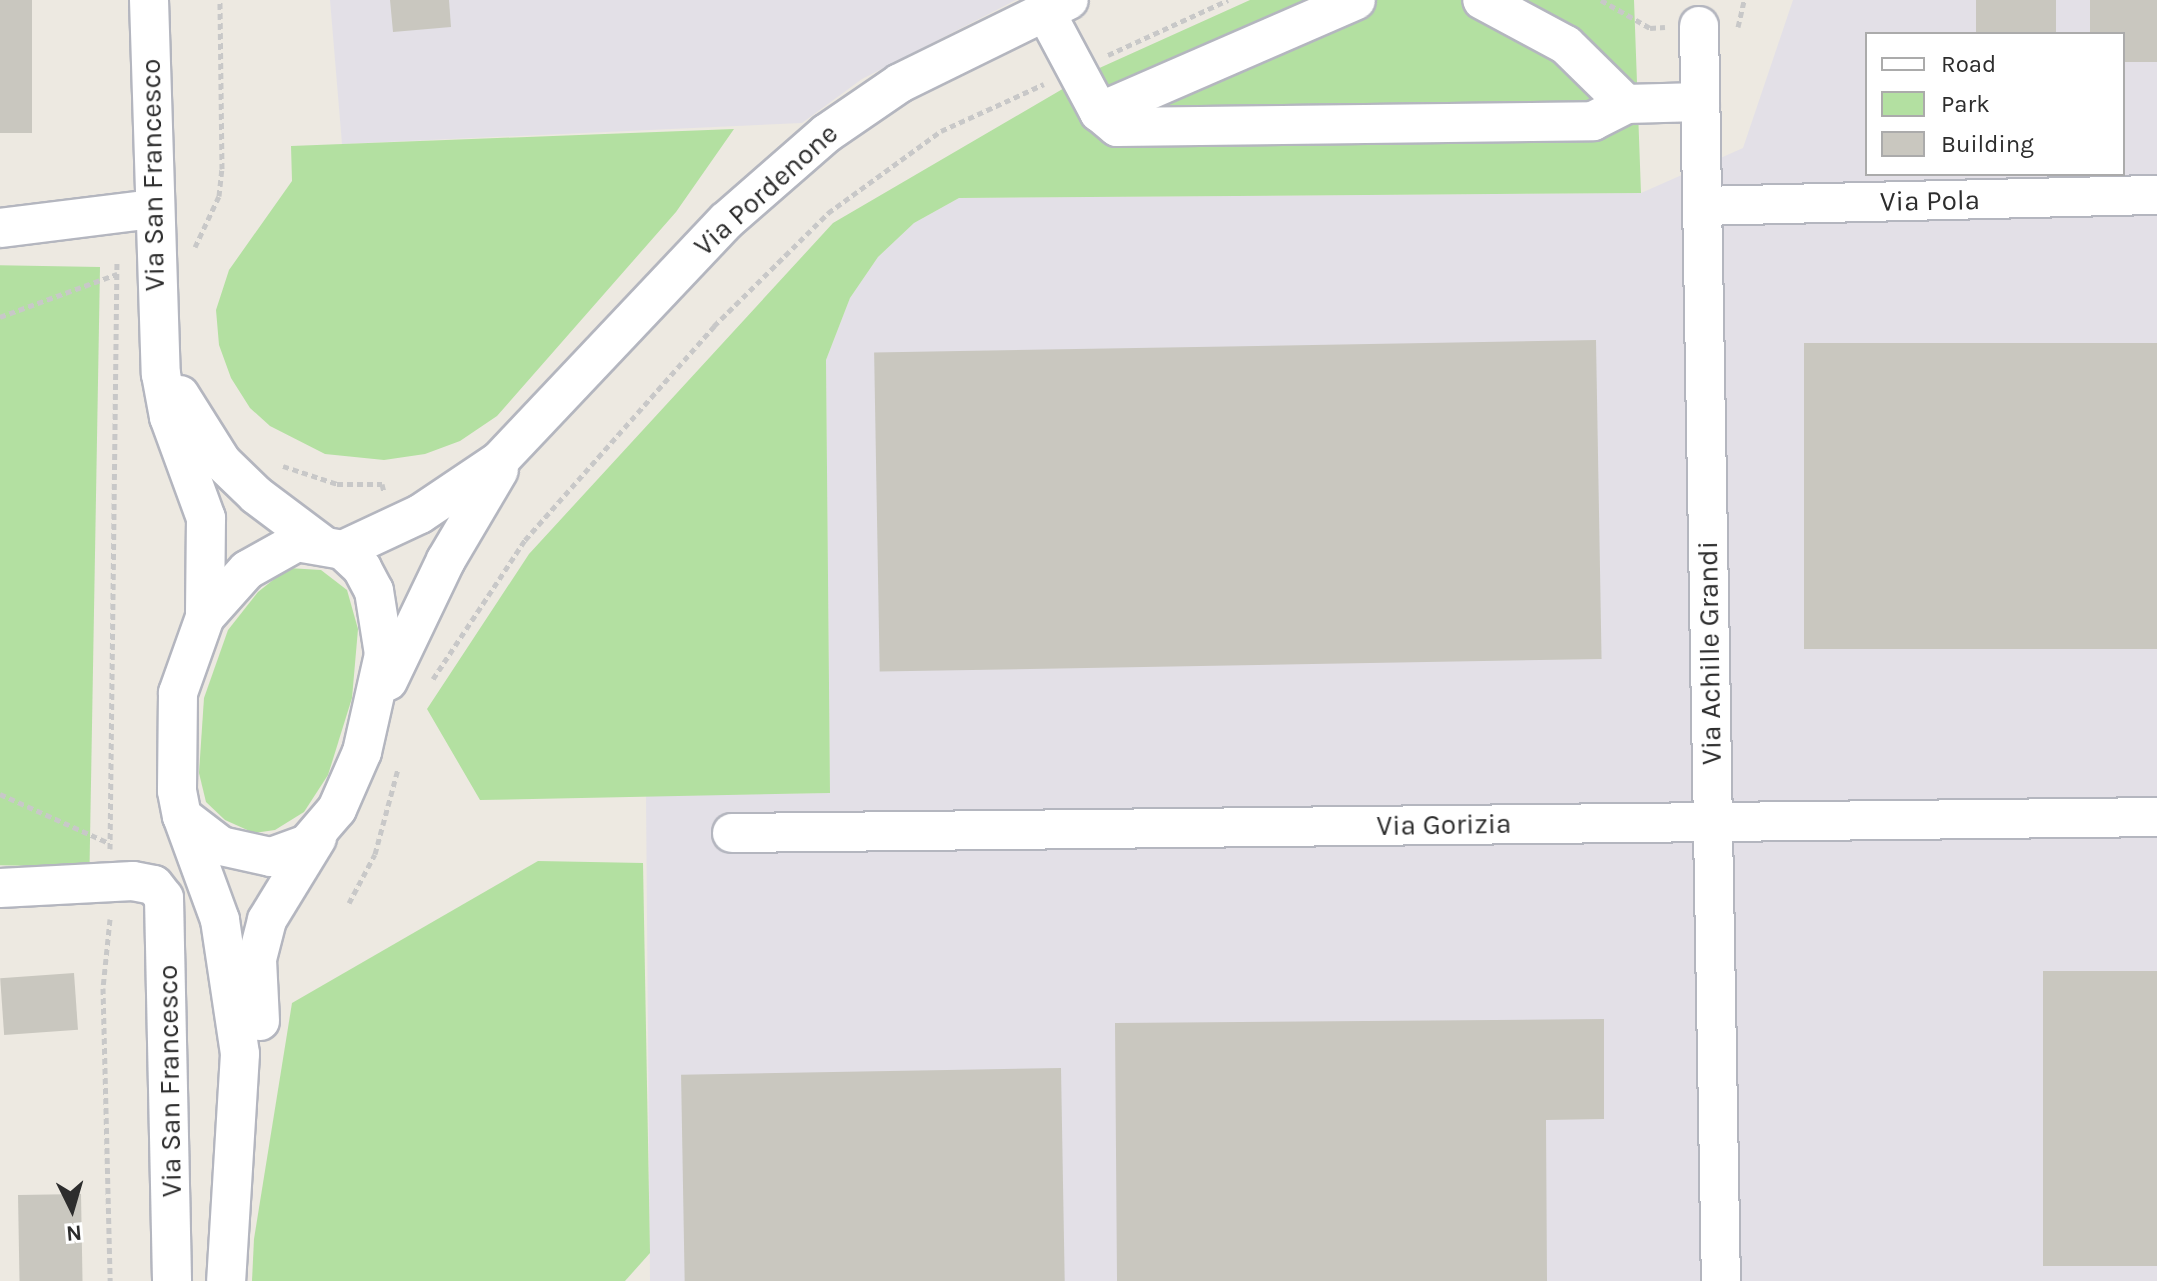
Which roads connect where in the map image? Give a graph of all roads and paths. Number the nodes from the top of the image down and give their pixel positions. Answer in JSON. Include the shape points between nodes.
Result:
{"nodes":[{"id":1,"x":149,"y":0,"type":"edge"},
{"id":2,"x":220,"y":0,"type":"edge"},
{"id":3,"x":1228,"y":0,"type":"edge"},
{"id":4,"x":1356,"y":0,"type":"edge"},
{"id":5,"x":1482,"y":0,"type":"edge"},
{"id":6,"x":1057,"y":5,"type":"edge"},
{"id":7,"x":1699,"y":9,"type":"edge"},
{"id":8,"x":1077,"y":69,"type":"junction"},
{"id":9,"x":1175,"y":81,"type":"junction"},
{"id":10,"x":1700,"y":102,"type":"junction"},
{"id":11,"x":1626,"y":104,"type":"junction"},
{"id":12,"x":1099,"y":112,"type":"junction"},
{"id":13,"x":1163,"y":128,"type":"junction"},
{"id":14,"x":2157,"y":195,"type":"edge"},
{"id":15,"x":1702,"y":206,"type":"junction"},
{"id":16,"x":152,"y":209,"type":"junction"},
{"id":17,"x":0,"y":228,"type":"edge"},
{"id":18,"x":117,"y":246,"type":"dead end"},
{"id":19,"x":192,"y":252,"type":"dead end"},
{"id":20,"x":117,"y":274,"type":"junction"},
{"id":21,"x":0,"y":317,"type":"edge"},
{"id":22,"x":159,"y":349,"type":"junction"},
{"id":23,"x":513,"y":447,"type":"junction"},
{"id":24,"x":278,"y":463,"type":"dead end"},
{"id":25,"x":392,"y":529,"type":"junction"},
{"id":26,"x":333,"y":548,"type":"junction"},
{"id":27,"x":437,"y":579,"type":"junction"},
{"id":28,"x":480,"y":608,"type":"junction"},
{"id":29,"x":205,"y":617,"type":"junction"},
{"id":30,"x":430,"y":683,"type":"dead end"},
{"id":31,"x":375,"y":709,"type":"junction"},
{"id":32,"x":398,"y":766,"type":"dead end"},
{"id":33,"x":0,"y":794,"type":"edge"},
{"id":34,"x":182,"y":816,"type":"junction"},
{"id":35,"x":2157,"y":817,"type":"edge"},
{"id":36,"x":1713,"y":822,"type":"junction"},
{"id":37,"x":322,"y":831,"type":"junction"},
{"id":38,"x":732,"y":833,"type":"dead end"},
{"id":39,"x":110,"y":843,"type":"junction"},
{"id":40,"x":110,"y":882,"type":"junction"},
{"id":41,"x":0,"y":888,"type":"edge"},
{"id":42,"x":349,"y":903,"type":"dead end"},
{"id":43,"x":110,"y":1281,"type":"edge"},
{"id":44,"x":172,"y":1281,"type":"edge"},
{"id":45,"x":228,"y":1281,"type":"edge"},
{"id":46,"x":1721,"y":1281,"type":"edge"}],
"edges":[{"from":1,"to":16,"type":"street","name":"Via San Francesco"},
{"from":2,"to":19,"type":"path","via":[[219,196]]},
{"from":3,"to":8,"type":"path"},
{"from":4,"to":9,"type":"street"},
{"from":5,"to":11,"type":"street","via":[[1566,45]]},
{"from":6,"to":8,"type":"street"},
{"from":6,"to":23,"type":"street","name":"Via Pordenone","via":[[900,83],[785,167],[726,221]]},
{"from":7,"to":10,"type":"street","name":"Via Achille Grandi"},
{"from":8,"to":12,"type":"street"},
{"from":8,"to":28,"type":"path","via":[[941,131],[828,213],[714,326],[525,540]]},
{"from":9,"to":12,"type":"street"},
{"from":9,"to":13,"type":"street"},
{"from":10,"to":11,"type":"street"},
{"from":10,"to":15,"type":"street","name":"Via Achille Grandi"},
{"from":11,"to":13,"type":"street","via":[[1593,121]]},
{"from":12,"to":13,"type":"street","via":[[1117,127]]},
{"from":14,"to":15,"type":"street","name":"Via Pola"},
{"from":15,"to":36,"type":"street","name":"Via Achille Grandi"},
{"from":16,"to":17,"type":"street"},
{"from":16,"to":22,"type":"street","name":"Via San Francesco"},
{"from":18,"to":20,"type":"path"},
{"from":20,"to":21,"type":"path"},
{"from":20,"to":39,"type":"path"},
{"from":22,"to":26,"type":"street","name":"Via San Francesco","via":[[185,406],[222,462],[256,495]]},
{"from":22,"to":29,"type":"street","name":"Via San Francesco","via":[[169,417],[208,527]]},
{"from":23,"to":25,"type":"street","name":"Via Pordenone","via":[[467,486]]},
{"from":23,"to":27,"type":"street","name":"Via Pordenone"},
{"from":24,"to":25,"type":"path","via":[[337,484],[382,484]]},
{"from":25,"to":26,"type":"street","name":"Via Pordenone"},
{"from":26,"to":29,"type":"street","via":[[297,542],[270,553],[240,576]]},
{"from":26,"to":31,"type":"street","via":[[369,579],[380,615],[384,654]]},
{"from":27,"to":28,"type":"path"},
{"from":27,"to":31,"type":"street","name":"Via Pordenone"},
{"from":28,"to":30,"type":"path"},
{"from":29,"to":34,"type":"street","via":[[187,657],[175,714],[175,777]]},
{"from":31,"to":37,"type":"street","via":[[348,789]]},
{"from":32,"to":42,"type":"path","via":[[375,854]]},
{"from":33,"to":39,"type":"path"},
{"from":34,"to":37,"type":"street","via":[[209,840],[248,855],[291,853]]},
{"from":34,"to":45,"type":"street","via":[[220,920],[239,1038]]},
{"from":35,"to":36,"type":"street","name":"Via Gorizia"},
{"from":36,"to":38,"type":"street","name":"Via Gorizia"},
{"from":36,"to":46,"type":"street","name":"Via Achille Grandi"},
{"from":37,"to":45,"type":"street","via":[[276,900],[257,959],[260,1077]]},
{"from":39,"to":40,"type":"path"},
{"from":40,"to":41,"type":"street"},
{"from":40,"to":43,"type":"path","via":[[103,988]]},
{"from":40,"to":44,"type":"street","name":"Via San Francesco","via":[[154,885],[164,898],[168,921]]}]}
